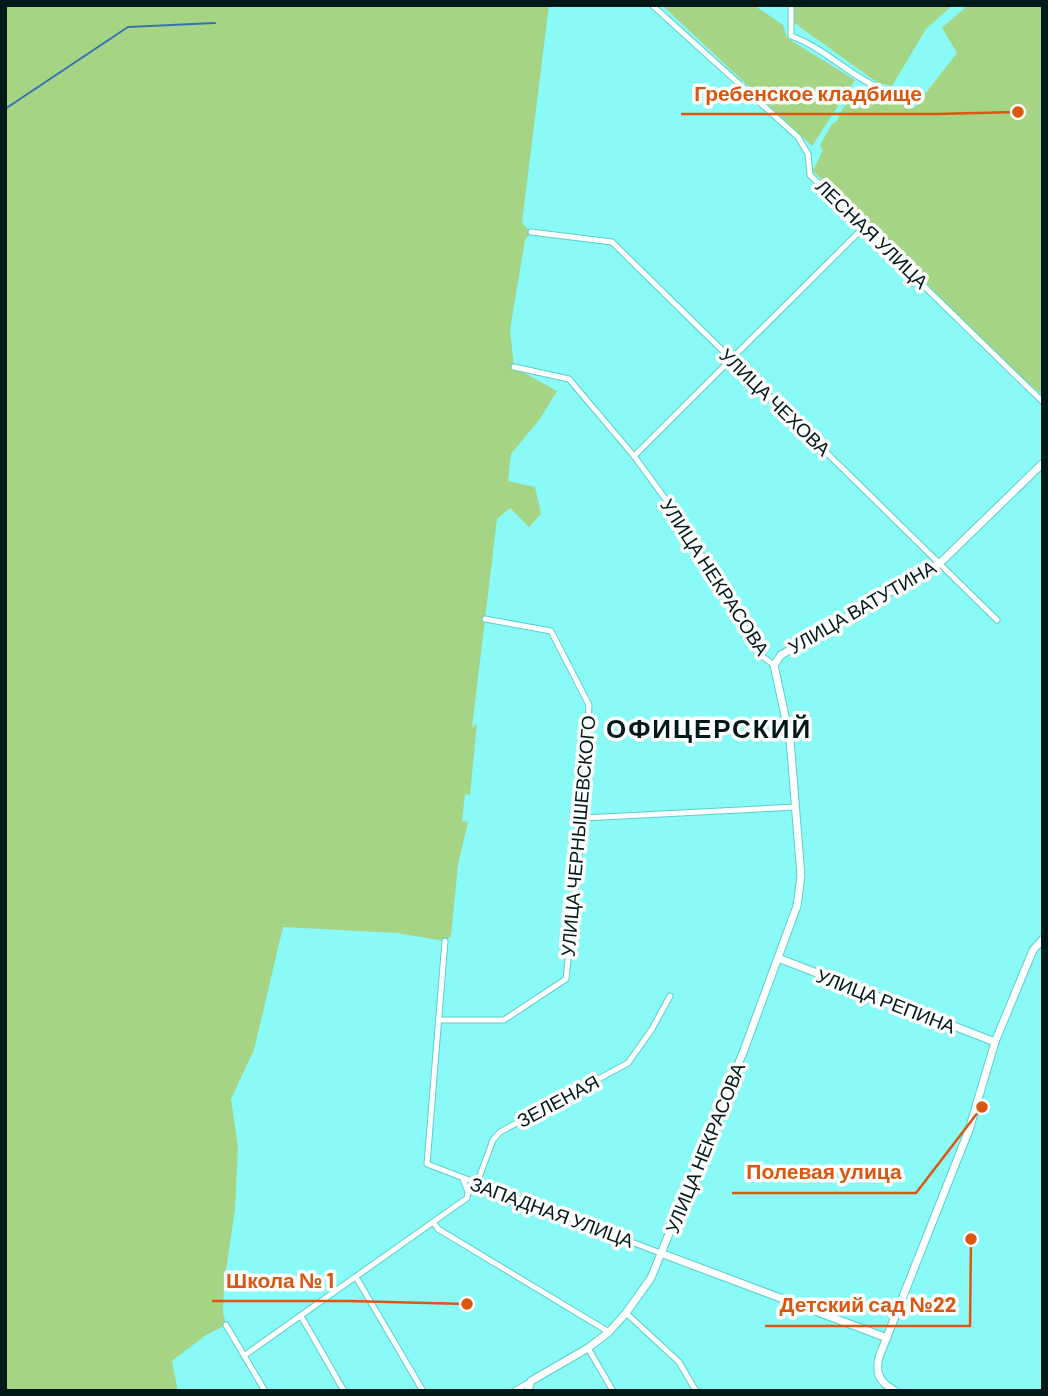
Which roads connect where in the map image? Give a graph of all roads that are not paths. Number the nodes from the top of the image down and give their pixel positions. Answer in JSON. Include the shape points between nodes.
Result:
{"nodes":[{"id":1,"x":652,"y":5,"type":"edge"},
{"id":2,"x":791,"y":5,"type":"edge"},
{"id":3,"x":879,"y":88,"type":"dead end"},
{"id":4,"x":864,"y":226,"type":"junction"},
{"id":5,"x":531,"y":232,"type":"dead end"},
{"id":6,"x":730,"y":359,"type":"junction"},
{"id":7,"x":514,"y":367,"type":"dead end"},
{"id":8,"x":1043,"y":402,"type":"edge"},
{"id":9,"x":634,"y":456,"type":"junction"},
{"id":10,"x":1043,"y":463,"type":"edge"},
{"id":11,"x":940,"y":563,"type":"junction"},
{"id":12,"x":485,"y":619,"type":"dead end"},
{"id":13,"x":997,"y":620,"type":"dead end"},
{"id":14,"x":774,"y":665,"type":"junction"},
{"id":15,"x":796,"y":807,"type":"junction"},
{"id":16,"x":583,"y":818,"type":"junction"},
{"id":17,"x":1043,"y":939,"type":"edge"},
{"id":18,"x":445,"y":941,"type":"dead end"},
{"id":19,"x":778,"y":958,"type":"junction"},
{"id":20,"x":670,"y":996,"type":"dead end"},
{"id":21,"x":440,"y":1020,"type":"junction"},
{"id":22,"x":995,"y":1042,"type":"junction"},
{"id":23,"x":463,"y":1179,"type":"junction"},
{"id":24,"x":477,"y":1183,"type":"junction"},
{"id":25,"x":434,"y":1223,"type":"junction"},
{"id":26,"x":663,"y":1254,"type":"junction"},
{"id":27,"x":356,"y":1277,"type":"junction"},
{"id":28,"x":626,"y":1313,"type":"junction"},
{"id":29,"x":301,"y":1316,"type":"junction"},
{"id":30,"x":226,"y":1325,"type":"dead end"},
{"id":31,"x":609,"y":1332,"type":"junction"},
{"id":32,"x":887,"y":1338,"type":"junction"},
{"id":33,"x":588,"y":1348,"type":"junction"},
{"id":34,"x":245,"y":1354,"type":"junction"},
{"id":35,"x":531,"y":1381,"type":"junction"},
{"id":36,"x":265,"y":1391,"type":"edge"},
{"id":37,"x":344,"y":1391,"type":"edge"},
{"id":38,"x":422,"y":1391,"type":"edge"},
{"id":39,"x":514,"y":1391,"type":"edge"},
{"id":40,"x":528,"y":1391,"type":"edge"},
{"id":41,"x":613,"y":1391,"type":"edge"},
{"id":42,"x":696,"y":1391,"type":"edge"},
{"id":43,"x":895,"y":1391,"type":"edge"}],
"edges":[{"from":1,"to":4,"type":"street","name":"ЛЕСНАЯ УЛИЦА","via":[[798,137],[808,154],[810,175]]},
{"from":2,"to":3,"type":"street","via":[[791,36],[824,51],[858,79]]},
{"from":4,"to":6,"type":"street"},
{"from":4,"to":8,"type":"street","name":"ЛЕСНАЯ УЛИЦА"},
{"from":5,"to":6,"type":"street","name":"УЛИЦА ЧЕХОВА","via":[[612,242]]},
{"from":6,"to":9,"type":"street"},
{"from":6,"to":11,"type":"street","name":"УЛИЦА ЧЕХОВА"},
{"from":7,"to":9,"type":"street","name":"УЛИЦА НЕКРАСОВА","via":[[569,379]]},
{"from":9,"to":14,"type":"street","name":"УЛИЦА НЕКРАСОВА","via":[[678,516],[763,657]]},
{"from":10,"to":11,"type":"street","name":"УЛИЦА ВАТУТИНА"},
{"from":11,"to":13,"type":"street","name":"УЛИЦА ЧЕХОВА"},
{"from":11,"to":14,"type":"street","name":"УЛИЦА ВАТУТИНА","via":[[781,655]]},
{"from":12,"to":16,"type":"street","name":"УЛИЦА ЧЕРНЫШЕВСКОГО","via":[[551,631],[589,705]]},
{"from":14,"to":15,"type":"street","name":"УЛИЦА НЕКРАСОВА","via":[[790,739]]},
{"from":15,"to":16,"type":"street"},
{"from":15,"to":19,"type":"street","name":"УЛИЦА НЕКРАСОВА","via":[[800,894]]},
{"from":16,"to":21,"type":"street","name":"УЛИЦА ЧЕРНЫШЕВСКОГО","via":[[566,979],[504,1020]]},
{"from":17,"to":22,"type":"street","via":[[1033,950]]},
{"from":18,"to":21,"type":"street","name":"ЗАПАДНАЯ УЛИЦА"},
{"from":19,"to":22,"type":"street","name":"УЛИЦА РЕПИНА"},
{"from":19,"to":26,"type":"street","name":"УЛИЦА НЕКРАСОВА"},
{"from":20,"to":24,"type":"street","name":"ЗЕЛЕНАЯ","via":[[628,1063],[500,1132]]},
{"from":21,"to":23,"type":"street","name":"ЗАПАДНАЯ УЛИЦА","via":[[427,1164]]},
{"from":22,"to":32,"type":"street","via":[[978,1105]]},
{"from":23,"to":24,"type":"street","name":"ЗАПАДНАЯ УЛИЦА"},
{"from":23,"to":25,"type":"street","via":[[467,1198]]},
{"from":24,"to":26,"type":"street","name":"ЗАПАДНАЯ УЛИЦА"},
{"from":25,"to":27,"type":"street"},
{"from":25,"to":31,"type":"street"},
{"from":26,"to":28,"type":"street","name":"УЛИЦА НЕКРАСОВА"},
{"from":26,"to":32,"type":"street","name":"ЗАПАДНАЯ УЛИЦА"},
{"from":27,"to":29,"type":"street"},
{"from":27,"to":38,"type":"street"},
{"from":28,"to":31,"type":"street","name":"УЛИЦА НЕКРАСОВА"},
{"from":28,"to":42,"type":"street","via":[[680,1362]]},
{"from":29,"to":34,"type":"street"},
{"from":29,"to":37,"type":"street"},
{"from":30,"to":34,"type":"street"},
{"from":31,"to":33,"type":"street","name":"УЛИЦА НЕКРАСОВА"},
{"from":32,"to":43,"type":"street","via":[[876,1368],[878,1376]]},
{"from":33,"to":35,"type":"street","name":"УЛИЦА НЕКРАСОВА"},
{"from":33,"to":41,"type":"street"},
{"from":34,"to":36,"type":"street"},
{"from":35,"to":39,"type":"street"},
{"from":35,"to":40,"type":"street"}]}
